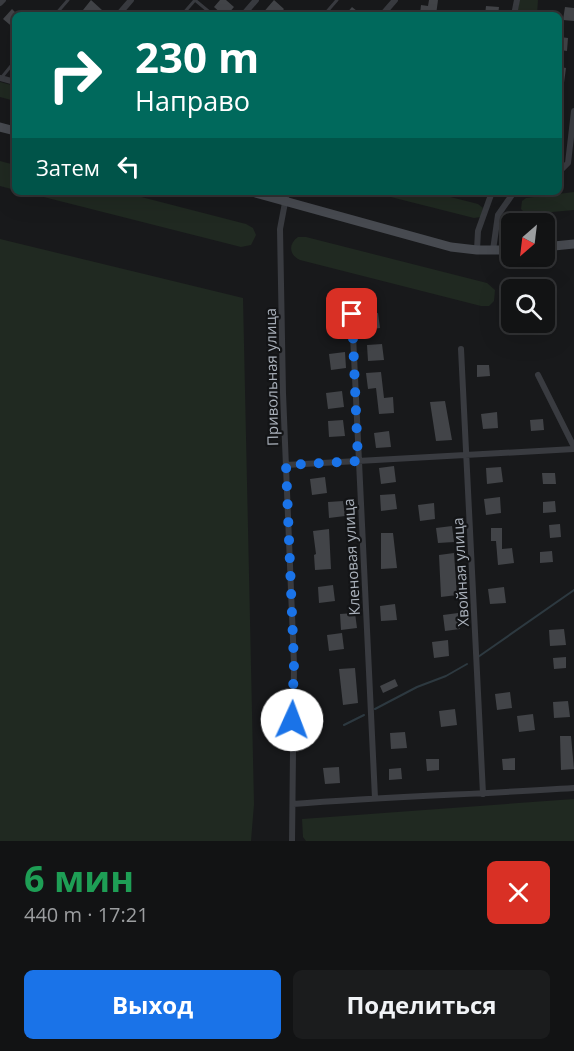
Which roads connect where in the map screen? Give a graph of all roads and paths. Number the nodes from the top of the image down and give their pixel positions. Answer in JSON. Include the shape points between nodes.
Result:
{"nodes":[{"id":1,"x":68,"y":0,"type":"edge"},
{"id":2,"x":131,"y":0,"type":"edge"},
{"id":3,"x":195,"y":0,"type":"edge"},
{"id":4,"x":256,"y":0,"type":"edge"},
{"id":5,"x":337,"y":0,"type":"edge"},
{"id":6,"x":395,"y":0,"type":"edge"},
{"id":7,"x":58,"y":12,"type":"edge"},
{"id":8,"x":121,"y":12,"type":"edge"},
{"id":9,"x":185,"y":12,"type":"edge"},
{"id":10,"x":209,"y":12,"type":"edge"},
{"id":11,"x":246,"y":12,"type":"edge"},
{"id":12,"x":327,"y":12,"type":"edge"},
{"id":13,"x":385,"y":12,"type":"edge"},
{"id":14,"x":12,"y":65,"type":"edge"},
{"id":15,"x":0,"y":78,"type":"edge"},
{"id":16,"x":574,"y":111,"type":"edge"},
{"id":17,"x":562,"y":169,"type":"edge"},
{"id":18,"x":491,"y":195,"type":"edge"},
{"id":19,"x":512,"y":195,"type":"edge"},
{"id":20,"x":287,"y":196,"type":"edge"},
{"id":21,"x":574,"y":244,"type":"edge"},
{"id":22,"x":555,"y":247,"type":"edge"},
{"id":23,"x":477,"y":250,"type":"junction"},
{"id":24,"x":493,"y":250,"type":"junction"},
{"id":25,"x":501,"y":250,"type":"edge"},
{"id":26,"x":352,"y":314,"type":"dead end"},
{"id":27,"x":461,"y":349,"type":"dead end"},
{"id":28,"x":538,"y":375,"type":"dead end"},
{"id":29,"x":574,"y":448,"type":"edge"},
{"id":30,"x":466,"y":454,"type":"junction"},
{"id":31,"x":358,"y":461,"type":"junction"},
{"id":32,"x":286,"y":465,"type":"junction"},
{"id":33,"x":574,"y":788,"type":"edge"},
{"id":34,"x":483,"y":794,"type":"junction"},
{"id":35,"x":375,"y":798,"type":"junction"},
{"id":36,"x":293,"y":804,"type":"junction"},
{"id":37,"x":292,"y":841,"type":"edge"}],
"edges":[{"from":1,"to":7,"type":"lane"},
{"from":2,"to":8,"type":"street"},
{"from":3,"to":9,"type":"lane"},
{"from":3,"to":10,"type":"lane"},
{"from":4,"to":11,"type":"street"},
{"from":5,"to":12,"type":"lane"},
{"from":6,"to":13,"type":"street"},
{"from":14,"to":15,"type":"lane"},
{"from":16,"to":17,"type":"street","via":[[568,163]]},
{"from":18,"to":23,"type":"street","via":[[478,231]]},
{"from":19,"to":24,"type":"street","via":[[498,215]]},
{"from":20,"to":23,"type":"street","via":[[451,247]]},
{"from":20,"to":32,"type":"street","name":"Привольная улица","via":[[280,230]]},
{"from":21,"to":22,"type":"street"},
{"from":23,"to":24,"type":"street"},
{"from":24,"to":25,"type":"street"},
{"from":26,"to":31,"type":"street","name":"Кленовая улица"},
{"from":27,"to":30,"type":"street","name":"Хвойная улица"},
{"from":28,"to":29,"type":"street"},
{"from":29,"to":30,"type":"street"},
{"from":30,"to":31,"type":"street"},
{"from":30,"to":34,"type":"street","name":"Хвойная улица"},
{"from":31,"to":32,"type":"street"},
{"from":31,"to":35,"type":"street","name":"Кленовая улица"},
{"from":32,"to":36,"type":"street","name":"Привольная улица","via":[[294,664]]},
{"from":33,"to":34,"type":"street"},
{"from":34,"to":35,"type":"street"},
{"from":35,"to":36,"type":"street"},
{"from":36,"to":37,"type":"street","name":"Привольная улица"}]}
